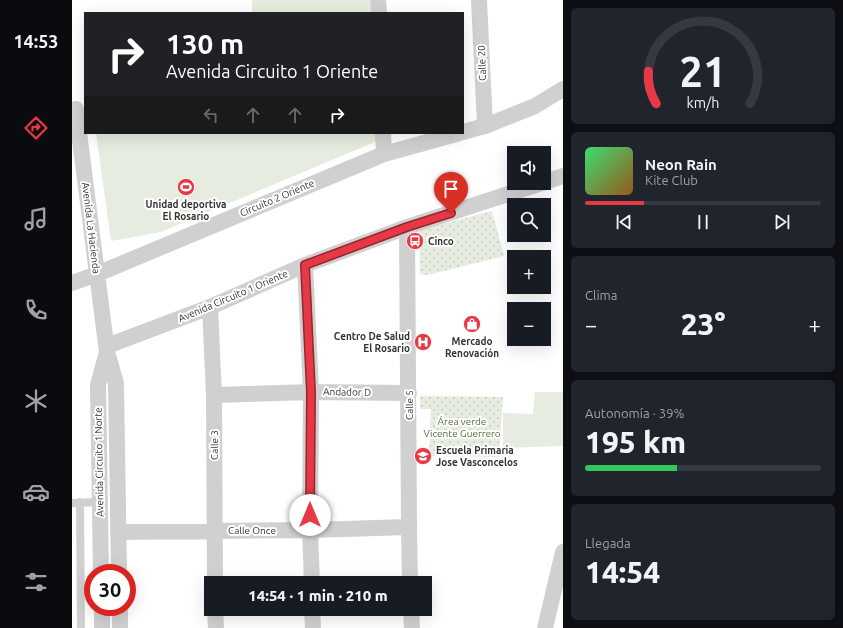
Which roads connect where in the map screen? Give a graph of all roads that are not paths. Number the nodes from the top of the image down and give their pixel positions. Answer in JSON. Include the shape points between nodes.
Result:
{"nodes":[{"id":1,"x":378,"y":0,"type":"edge"},
{"id":2,"x":479,"y":0,"type":"edge"},
{"id":3,"x":379,"y":12,"type":"edge"},
{"id":4,"x":563,"y":89,"type":"edge"},
{"id":5,"x":78,"y":109,"type":"edge"},
{"id":6,"x":484,"y":126,"type":"junction"},
{"id":7,"x":464,"y":132,"type":"edge"},
{"id":8,"x":383,"y":134,"type":"edge"},
{"id":9,"x":458,"y":134,"type":"edge"},
{"id":10,"x":384,"y":154,"type":"junction"},
{"id":11,"x":563,"y":176,"type":"edge"},
{"id":12,"x":407,"y":227,"type":"junction"},
{"id":13,"x":305,"y":265,"type":"junction"},
{"id":14,"x":97,"y":274,"type":"junction"},
{"id":15,"x":72,"y":283,"type":"edge"},
{"id":16,"x":210,"y":308,"type":"junction"},
{"id":17,"x":107,"y":349,"type":"junction"},
{"id":18,"x":311,"y":392,"type":"junction"},
{"id":19,"x":409,"y":393,"type":"junction"},
{"id":20,"x":214,"y":395,"type":"junction"},
{"id":21,"x":100,"y":502,"type":"junction"},
{"id":22,"x":76,"y":503,"type":"edge"},
{"id":23,"x":72,"y":526,"type":"edge"},
{"id":24,"x":81,"y":526,"type":"junction"},
{"id":25,"x":409,"y":527,"type":"junction"},
{"id":26,"x":310,"y":530,"type":"junction"},
{"id":27,"x":214,"y":531,"type":"junction"},
{"id":28,"x":118,"y":532,"type":"junction"},
{"id":29,"x":563,"y":552,"type":"edge"},
{"id":30,"x":101,"y":564,"type":"edge"},
{"id":31,"x":119,"y":564,"type":"edge"},
{"id":32,"x":215,"y":576,"type":"edge"},
{"id":33,"x":312,"y":576,"type":"edge"},
{"id":34,"x":410,"y":576,"type":"edge"},
{"id":35,"x":102,"y":616,"type":"edge"},
{"id":36,"x":120,"y":616,"type":"edge"},
{"id":37,"x":215,"y":616,"type":"edge"},
{"id":38,"x":312,"y":616,"type":"edge"},
{"id":39,"x":411,"y":616,"type":"edge"},
{"id":40,"x":81,"y":628,"type":"edge"},
{"id":41,"x":102,"y":628,"type":"edge"},
{"id":42,"x":120,"y":628,"type":"edge"},
{"id":43,"x":216,"y":628,"type":"edge"},
{"id":44,"x":313,"y":628,"type":"edge"},
{"id":45,"x":412,"y":628,"type":"edge"},
{"id":46,"x":545,"y":628,"type":"edge"}],
"edges":[{"from":1,"to":3,"type":"street"},
{"from":2,"to":6,"type":"street","name":"Calle 20"},
{"from":4,"to":6,"type":"street","name":"Circuito 2 Oriente","via":[[535,106]]},
{"from":5,"to":14,"type":"street","name":"Avenida La Hacienda"},
{"from":6,"to":7,"type":"street","name":"Circuito 2 Oriente"},
{"from":8,"to":10,"type":"street"},
{"from":9,"to":10,"type":"street","name":"Circuito 2 Oriente"},
{"from":10,"to":14,"type":"street","name":"Circuito 2 Oriente"},
{"from":11,"to":12,"type":"street","name":"Avenida Circuito 1 Oriente"},
{"from":12,"to":13,"type":"street","name":"Avenida Circuito 1 Oriente"},
{"from":12,"to":19,"type":"street","name":"Calle 5"},
{"from":13,"to":16,"type":"street","name":"Avenida Circuito 1 Oriente"},
{"from":13,"to":18,"type":"street"},
{"from":14,"to":15,"type":"street","name":"Circuito 2 Oriente"},
{"from":14,"to":17,"type":"street","name":"Avenida La Hacienda"},
{"from":16,"to":17,"type":"street","name":"Avenida Circuito 1 Oriente"},
{"from":16,"to":20,"type":"street","name":"Calle 3"},
{"from":17,"to":21,"type":"street","name":"Avenida Circuito 1 Norte","via":[[98,385]]},
{"from":17,"to":28,"type":"street","name":"Avenida Circuito 1 Norte","via":[[116,383]]},
{"from":18,"to":19,"type":"street","name":"Andador D"},
{"from":18,"to":20,"type":"street","name":"Andador D"},
{"from":18,"to":26,"type":"street"},
{"from":19,"to":25,"type":"street","name":"Calle 5"},
{"from":20,"to":27,"type":"street","name":"Calle 3"},
{"from":21,"to":22,"type":"lane"},
{"from":21,"to":30,"type":"street","name":"Avenida Circuito 1 Norte"},
{"from":22,"to":24,"type":"lane"},
{"from":23,"to":24,"type":"lane"},
{"from":24,"to":40,"type":"lane"},
{"from":25,"to":26,"type":"street","name":"Calle Once"},
{"from":25,"to":34,"type":"street","name":"Calle 5"},
{"from":26,"to":27,"type":"street","name":"Calle Once"},
{"from":26,"to":33,"type":"street"},
{"from":27,"to":28,"type":"street","name":"Calle Once"},
{"from":27,"to":32,"type":"street","name":"Calle 3"},
{"from":28,"to":31,"type":"street","name":"Avenida Circuito 1 Norte"},
{"from":29,"to":46,"type":"street"},
{"from":35,"to":41,"type":"street"},
{"from":36,"to":42,"type":"street"},
{"from":37,"to":43,"type":"street"},
{"from":38,"to":44,"type":"street"},
{"from":39,"to":45,"type":"street"}]}
